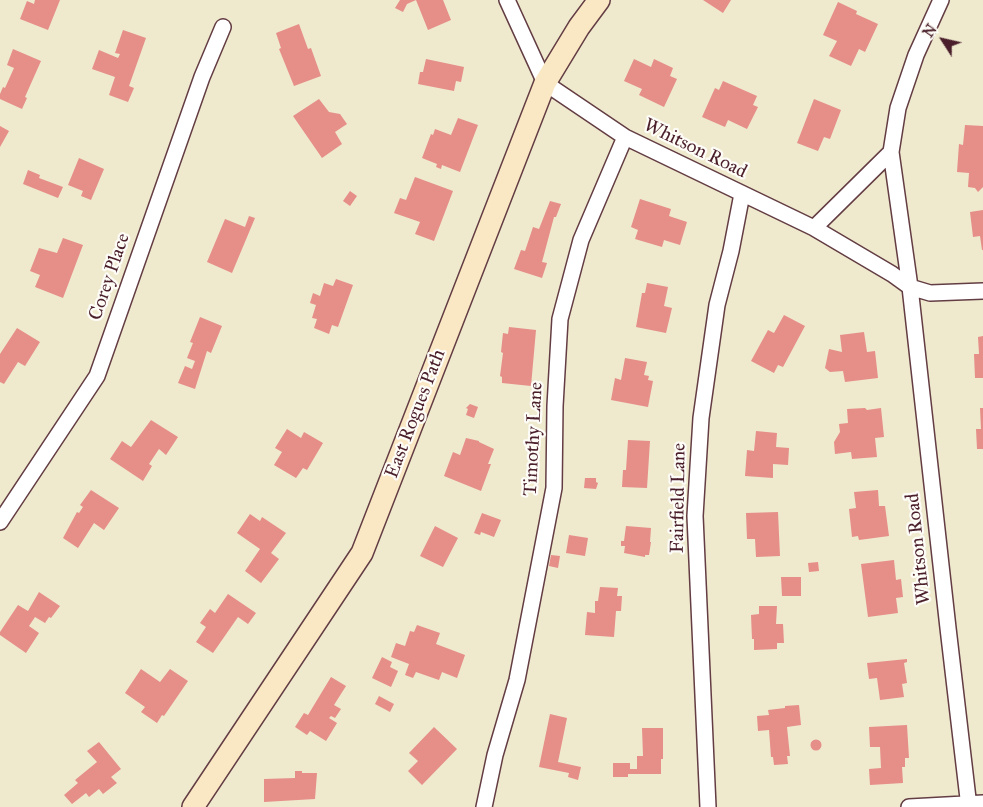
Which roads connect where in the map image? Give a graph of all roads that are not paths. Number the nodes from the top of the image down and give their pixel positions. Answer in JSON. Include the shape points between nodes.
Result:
{"nodes":[{"id":1,"x":507,"y":0,"type":"edge"},
{"id":2,"x":598,"y":0,"type":"edge"},
{"id":3,"x":941,"y":0,"type":"edge"},
{"id":4,"x":222,"y":27,"type":"dead end"},
{"id":5,"x":545,"y":83,"type":"junction"},
{"id":6,"x":626,"y":137,"type":"junction"},
{"id":7,"x":891,"y":152,"type":"junction"},
{"id":8,"x":742,"y":194,"type":"junction"},
{"id":9,"x":814,"y":228,"type":"junction"},
{"id":10,"x":910,"y":287,"type":"junction"},
{"id":11,"x":983,"y":291,"type":"edge"},
{"id":12,"x":0,"y":522,"type":"edge"},
{"id":13,"x":974,"y":805,"type":"edge"},
{"id":14,"x":193,"y":807,"type":"edge"},
{"id":15,"x":484,"y":807,"type":"edge"},
{"id":16,"x":708,"y":807,"type":"edge"},
{"id":17,"x":909,"y":807,"type":"edge"}],
"edges":[{"from":1,"to":5,"type":"street"},
{"from":2,"to":5,"type":"street","name":"East Rogues Path"},
{"from":3,"to":7,"type":"street","name":"Whitson Road","via":[[916,55],[898,108]]},
{"from":4,"to":12,"type":"street","name":"Corey Place","via":[[97,376]]},
{"from":5,"to":6,"type":"street","name":"Whitson Road"},
{"from":5,"to":14,"type":"street","name":"East Rogues Path","via":[[362,553]]},
{"from":6,"to":8,"type":"street","name":"Whitson Road"},
{"from":6,"to":15,"type":"street","name":"Timothy Lane","via":[[581,240],[560,319],[554,488],[517,680]]},
{"from":7,"to":9,"type":"street"},
{"from":7,"to":10,"type":"street","name":"Whitson Road"},
{"from":8,"to":9,"type":"street","name":"Whitson Road"},
{"from":8,"to":16,"type":"street","name":"Fairfield Lane","via":[[717,305],[701,418],[695,516]]},
{"from":9,"to":10,"type":"street","name":"Whitson Road"},
{"from":10,"to":11,"type":"street","via":[[930,293]]},
{"from":10,"to":13,"type":"street","name":"Whitson Road","via":[[948,628]]},
{"from":13,"to":17,"type":"street"}]}
